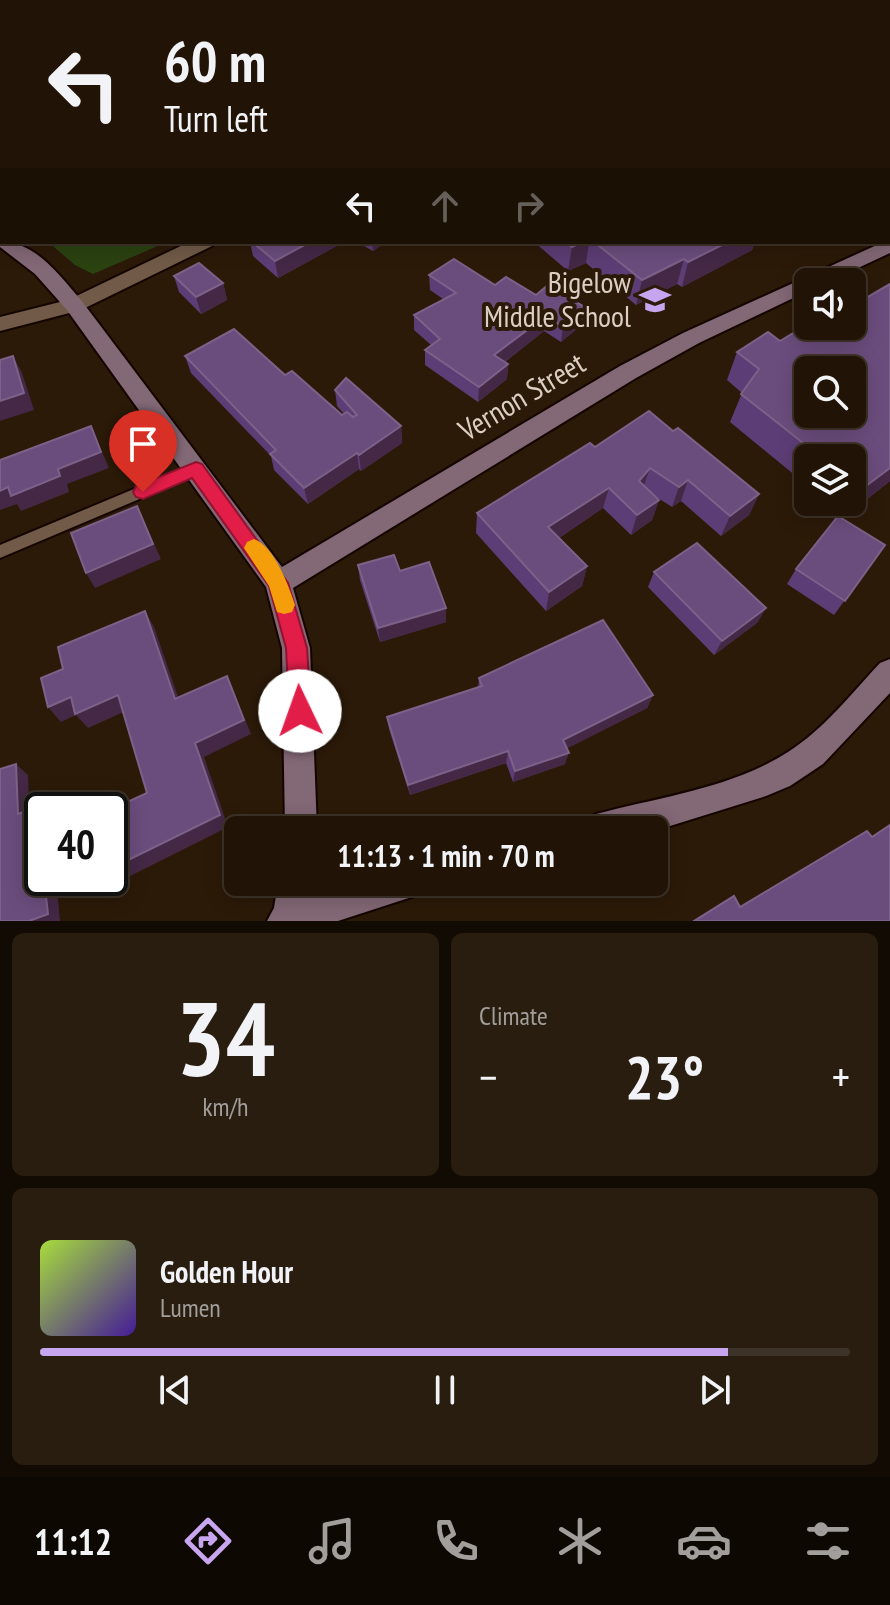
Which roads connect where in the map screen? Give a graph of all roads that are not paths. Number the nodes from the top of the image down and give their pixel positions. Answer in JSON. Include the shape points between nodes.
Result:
{"nodes":[{"id":1,"x":7,"y":244,"type":"edge"},
{"id":2,"x":201,"y":244,"type":"edge"},
{"id":3,"x":890,"y":245,"type":"edge"},
{"id":4,"x":842,"y":268,"type":"edge"},
{"id":5,"x":794,"y":290,"type":"edge"},
{"id":6,"x":74,"y":305,"type":"junction"},
{"id":7,"x":0,"y":324,"type":"edge"},
{"id":8,"x":196,"y":469,"type":"junction"},
{"id":9,"x":0,"y":552,"type":"edge"},
{"id":10,"x":278,"y":583,"type":"junction"},
{"id":11,"x":890,"y":672,"type":"edge"},
{"id":12,"x":301,"y":816,"type":"edge"},
{"id":13,"x":647,"y":816,"type":"edge"},
{"id":14,"x":292,"y":896,"type":"edge"},
{"id":15,"x":364,"y":896,"type":"edge"},
{"id":16,"x":288,"y":920,"type":"edge"}],
"edges":[{"from":1,"to":6,"type":"street","via":[[42,269]]},
{"from":2,"to":6,"type":"street"},
{"from":3,"to":4,"type":"street","name":"Vernon Street"},
{"from":5,"to":10,"type":"street","name":"Vernon Street","via":[[628,372]]},
{"from":6,"to":7,"type":"street"},
{"from":6,"to":8,"type":"street"},
{"from":8,"to":9,"type":"lane"},
{"from":8,"to":10,"type":"street"},
{"from":10,"to":12,"type":"street","via":[[296,648]]},
{"from":11,"to":13,"type":"street","via":[[799,764],[752,787]]},
{"from":14,"to":16,"type":"street"},
{"from":15,"to":16,"type":"street"}]}
